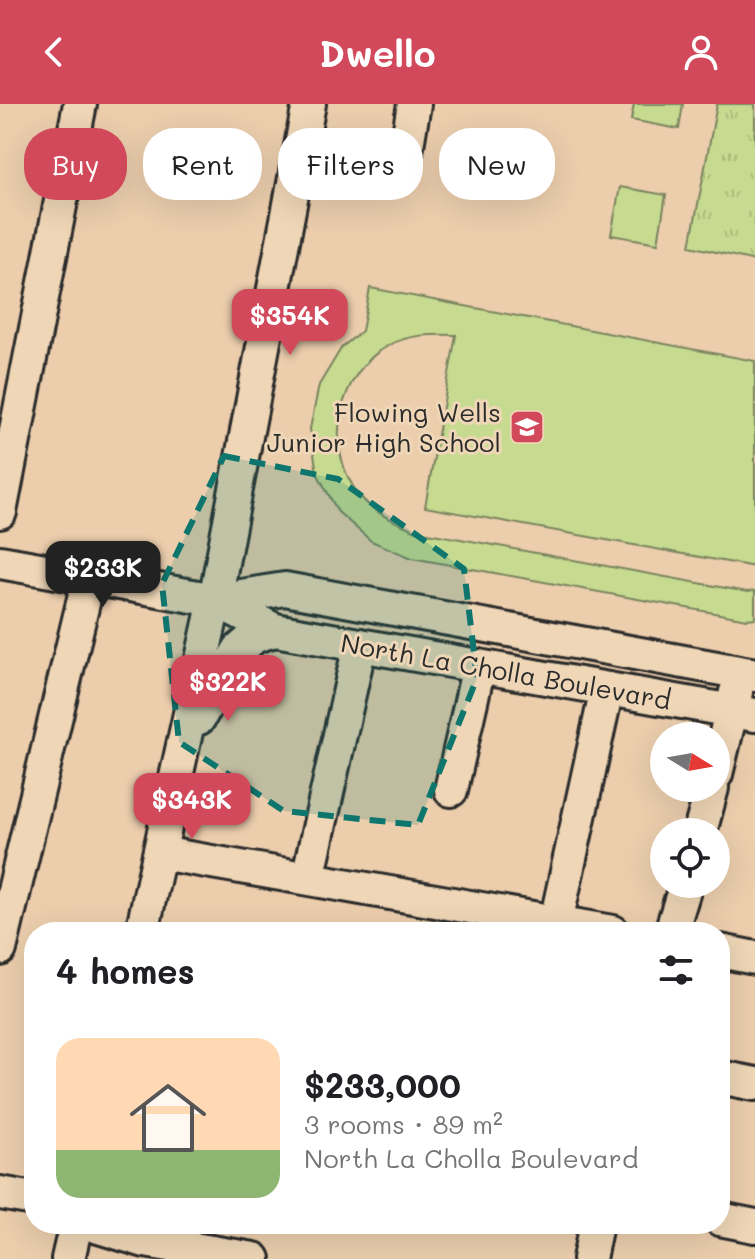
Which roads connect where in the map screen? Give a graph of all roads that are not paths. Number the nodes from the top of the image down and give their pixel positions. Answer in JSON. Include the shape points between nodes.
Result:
{"nodes":[{"id":1,"x":80,"y":104,"type":"edge"},
{"id":2,"x":414,"y":104,"type":"edge"},
{"id":3,"x":302,"y":106,"type":"edge"},
{"id":4,"x":301,"y":128,"type":"edge"},
{"id":5,"x":410,"y":128,"type":"edge"},
{"id":6,"x":291,"y":200,"type":"edge"},
{"id":7,"x":0,"y":512,"type":"edge"},
{"id":8,"x":0,"y":562,"type":"edge"},
{"id":9,"x":89,"y":578,"type":"junction"},
{"id":10,"x":215,"y":600,"type":"junction"},
{"id":11,"x":275,"y":630,"type":"junction"},
{"id":12,"x":360,"y":645,"type":"junction"},
{"id":13,"x":479,"y":666,"type":"junction"},
{"id":14,"x":748,"y":674,"type":"edge"},
{"id":15,"x":607,"y":689,"type":"junction"},
{"id":16,"x":744,"y":713,"type":"edge"},
{"id":17,"x":186,"y":737,"type":"junction"},
{"id":18,"x":730,"y":744,"type":"edge"},
{"id":19,"x":451,"y":790,"type":"dead end"},
{"id":20,"x":160,"y":853,"type":"junction"},
{"id":21,"x":308,"y":878,"type":"junction"},
{"id":22,"x":682,"y":898,"type":"edge"},
{"id":23,"x":144,"y":922,"type":"edge"},
{"id":24,"x":556,"y":922,"type":"joint"},
{"id":25,"x":674,"y":922,"type":"edge"},
{"id":26,"x":0,"y":949,"type":"edge"},
{"id":27,"x":730,"y":953,"type":"edge"},
{"id":28,"x":755,"y":958,"type":"edge"},
{"id":29,"x":730,"y":1079,"type":"edge"},
{"id":30,"x":755,"y":1084,"type":"edge"},
{"id":31,"x":0,"y":1193,"type":"edge"},
{"id":32,"x":24,"y":1197,"type":"edge"},
{"id":33,"x":730,"y":1221,"type":"edge"},
{"id":34,"x":755,"y":1226,"type":"edge"},
{"id":35,"x":74,"y":1234,"type":"edge"},
{"id":36,"x":122,"y":1234,"type":"edge"},
{"id":37,"x":594,"y":1234,"type":"edge"},
{"id":38,"x":68,"y":1259,"type":"edge"},
{"id":39,"x":254,"y":1259,"type":"edge"},
{"id":40,"x":589,"y":1259,"type":"edge"}],
"edges":[{"from":1,"to":7,"type":"street"},
{"from":2,"to":5,"type":"street"},
{"from":3,"to":4,"type":"street"},
{"from":6,"to":10,"type":"street"},
{"from":8,"to":9,"type":"street","name":"North La Cholla Boulevard"},
{"from":9,"to":10,"type":"street","name":"North La Cholla Boulevard"},
{"from":9,"to":26,"type":"street"},
{"from":10,"to":11,"type":"street","name":"North La Cholla Boulevard"},
{"from":10,"to":14,"type":"street","name":"North La Cholla Boulevard","via":[[285,589]]},
{"from":10,"to":17,"type":"street"},
{"from":11,"to":12,"type":"street","name":"North La Cholla Boulevard"},
{"from":11,"to":17,"type":"street","via":[[255,636],[239,650]]},
{"from":12,"to":13,"type":"street","name":"North La Cholla Boulevard"},
{"from":12,"to":21,"type":"street"},
{"from":13,"to":15,"type":"street","name":"North La Cholla Boulevard"},
{"from":13,"to":19,"type":"street"},
{"from":14,"to":16,"type":"street"},
{"from":15,"to":16,"type":"street","name":"North La Cholla Boulevard"},
{"from":15,"to":24,"type":"street"},
{"from":16,"to":18,"type":"street"},
{"from":17,"to":20,"type":"street"},
{"from":20,"to":21,"type":"street"},
{"from":20,"to":23,"type":"street"},
{"from":21,"to":24,"type":"street"},
{"from":22,"to":25,"type":"street"},
{"from":27,"to":28,"type":"street"},
{"from":29,"to":30,"type":"street"},
{"from":31,"to":32,"type":"street"},
{"from":33,"to":34,"type":"street"},
{"from":35,"to":38,"type":"street"},
{"from":36,"to":39,"type":"street"},
{"from":37,"to":40,"type":"street"}]}
